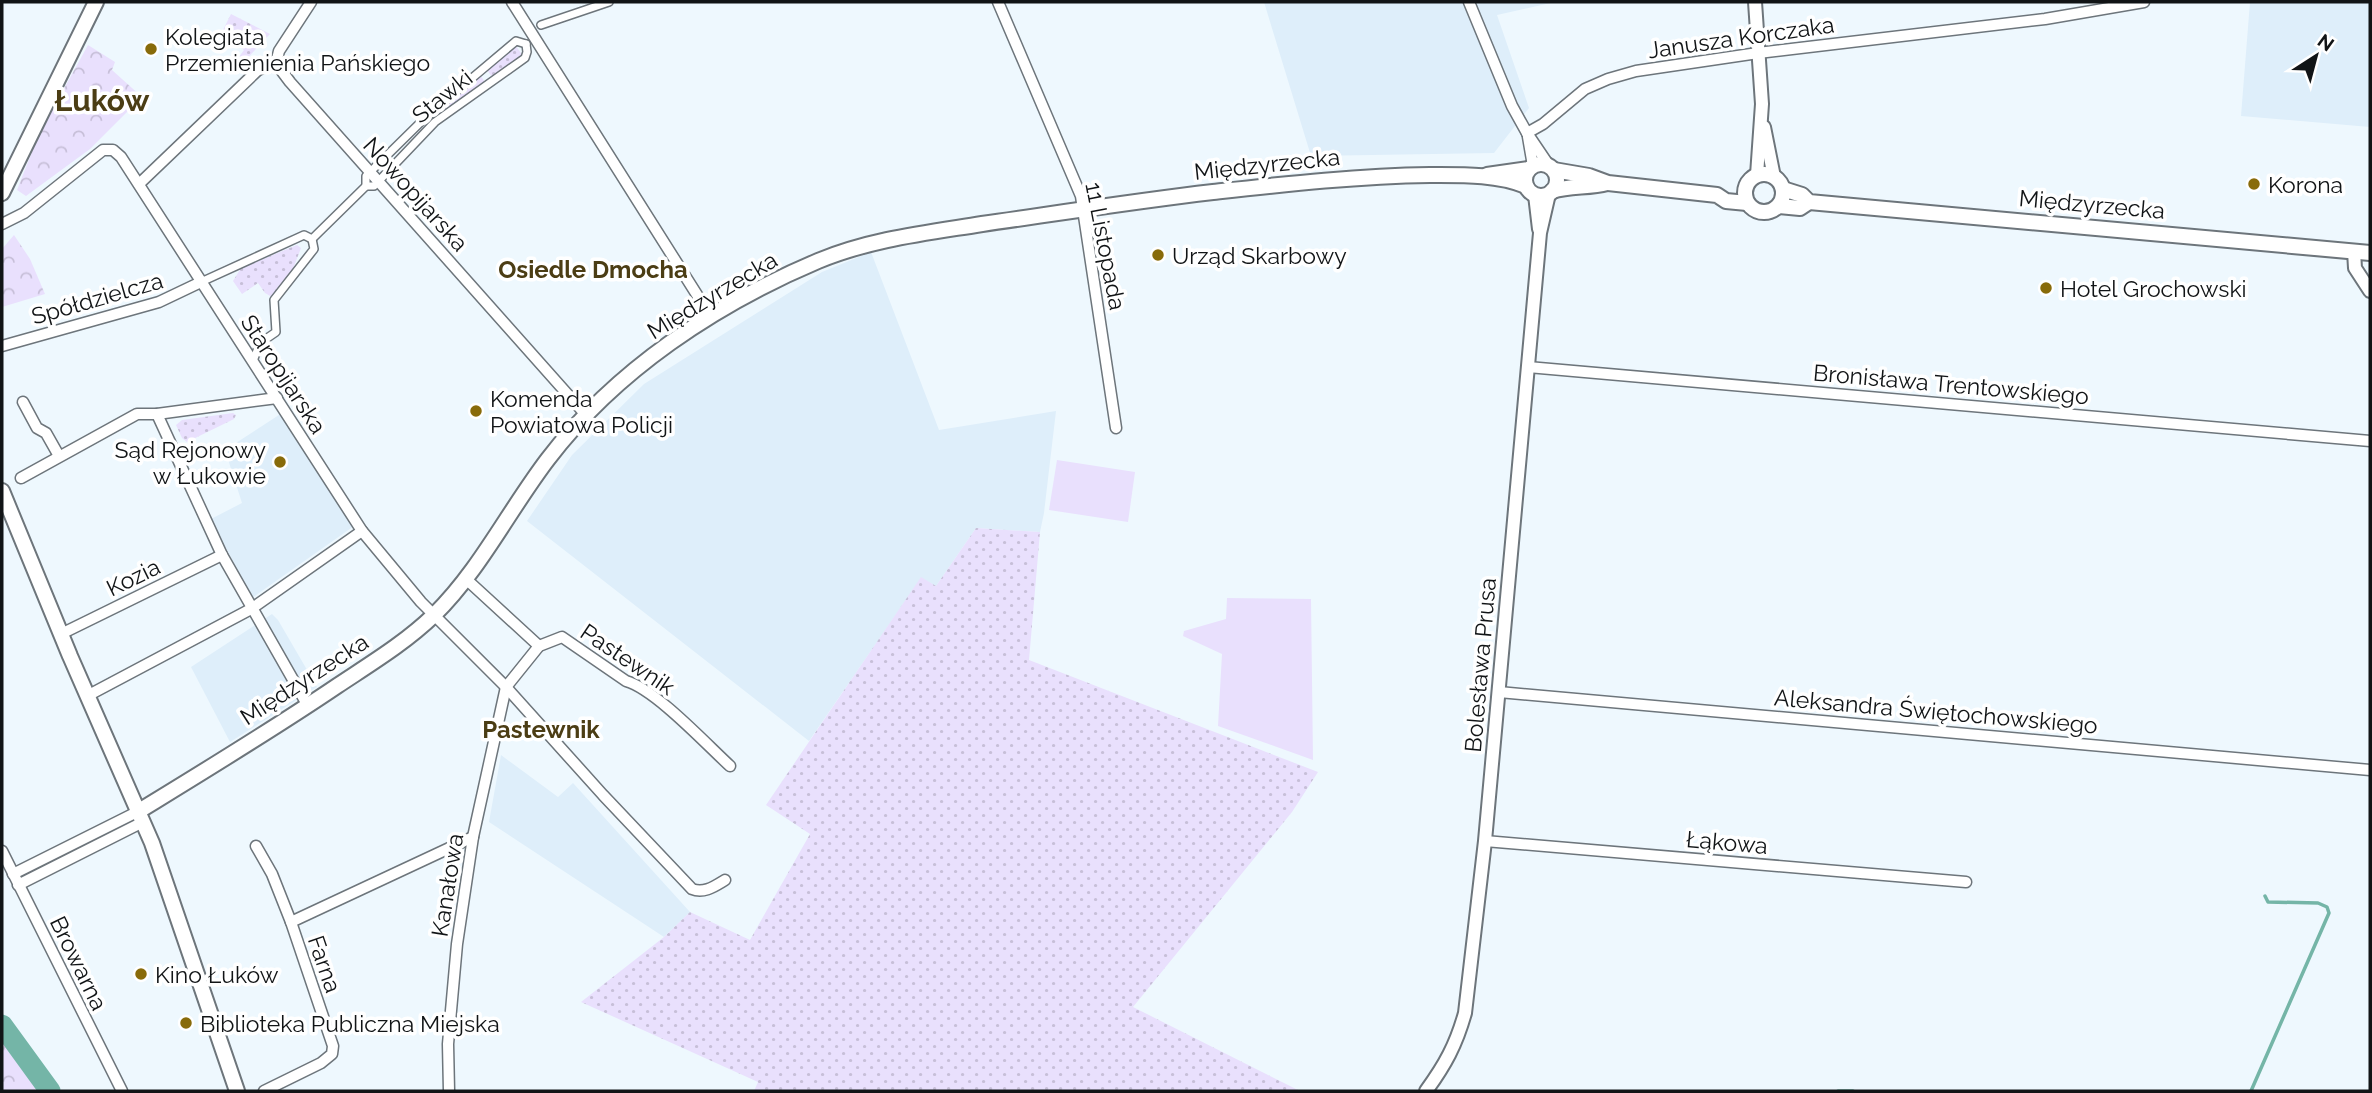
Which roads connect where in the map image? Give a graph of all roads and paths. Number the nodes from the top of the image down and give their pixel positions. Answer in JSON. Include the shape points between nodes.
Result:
{"nodes":[{"id":1,"x":96,"y":2,"type":"edge"},
{"id":2,"x":311,"y":2,"type":"edge"},
{"id":3,"x":512,"y":2,"type":"edge"},
{"id":4,"x":610,"y":2,"type":"edge"},
{"id":5,"x":998,"y":2,"type":"edge"},
{"id":6,"x":1469,"y":2,"type":"edge"},
{"id":7,"x":1755,"y":2,"type":"edge"},
{"id":8,"x":2144,"y":2,"type":"edge"},
{"id":9,"x":541,"y":25,"type":"dead end"},
{"id":10,"x":535,"y":37,"type":"junction"},
{"id":11,"x":526,"y":44,"type":"junction"},
{"id":12,"x":1758,"y":52,"type":"junction"},
{"id":13,"x":277,"y":60,"type":"junction"},
{"id":14,"x":429,"y":114,"type":"junction"},
{"id":15,"x":1762,"y":116,"type":"junction"},
{"id":16,"x":435,"y":121,"type":"junction"},
{"id":17,"x":1527,"y":133,"type":"junction"},
{"id":18,"x":1531,"y":167,"type":"junction"},
{"id":19,"x":1552,"y":169,"type":"junction"},
{"id":20,"x":370,"y":171,"type":"junction"},
{"id":21,"x":1757,"y":175,"type":"junction"},
{"id":22,"x":1479,"y":176,"type":"junction"},
{"id":23,"x":379,"y":181,"type":"junction"},
{"id":24,"x":1608,"y":183,"type":"junction"},
{"id":25,"x":1779,"y":183,"type":"junction"},
{"id":26,"x":139,"y":184,"type":"junction"},
{"id":27,"x":366,"y":186,"type":"junction"},
{"id":28,"x":1541,"y":192,"type":"junction"},
{"id":29,"x":2,"y":194,"type":"edge"},
{"id":30,"x":1746,"y":196,"type":"junction"},
{"id":31,"x":1809,"y":202,"type":"junction"},
{"id":32,"x":1779,"y":206,"type":"junction"},
{"id":33,"x":1084,"y":208,"type":"junction"},
{"id":34,"x":2,"y":224,"type":"edge"},
{"id":35,"x":312,"y":239,"type":"junction"},
{"id":36,"x":2354,"y":251,"type":"junction"},
{"id":37,"x":2370,"y":253,"type":"edge"},
{"id":38,"x":201,"y":282,"type":"junction"},
{"id":39,"x":2370,"y":291,"type":"edge"},
{"id":40,"x":711,"y":317,"type":"junction"},
{"id":41,"x":2,"y":346,"type":"edge"},
{"id":42,"x":253,"y":361,"type":"junction"},
{"id":43,"x":1528,"y":367,"type":"junction"},
{"id":44,"x":277,"y":398,"type":"junction"},
{"id":45,"x":23,"y":402,"type":"dead end"},
{"id":46,"x":157,"y":414,"type":"junction"},
{"id":47,"x":586,"y":415,"type":"junction"},
{"id":48,"x":1116,"y":428,"type":"dead end"},
{"id":49,"x":2370,"y":441,"type":"edge"},
{"id":50,"x":59,"y":456,"type":"junction"},
{"id":51,"x":20,"y":478,"type":"dead end"},
{"id":52,"x":3,"y":499,"type":"edge"},
{"id":53,"x":362,"y":531,"type":"junction"},
{"id":54,"x":222,"y":555,"type":"junction"},
{"id":55,"x":466,"y":579,"type":"junction"},
{"id":56,"x":251,"y":609,"type":"junction"},
{"id":57,"x":433,"y":615,"type":"junction"},
{"id":58,"x":61,"y":634,"type":"junction"},
{"id":59,"x":539,"y":646,"type":"junction"},
{"id":60,"x":506,"y":687,"type":"junction"},
{"id":61,"x":1499,"y":692,"type":"junction"},
{"id":62,"x":87,"y":696,"type":"junction"},
{"id":63,"x":308,"y":705,"type":"junction"},
{"id":64,"x":730,"y":766,"type":"dead end"},
{"id":65,"x":2370,"y":770,"type":"edge"},
{"id":66,"x":141,"y":816,"type":"junction"},
{"id":67,"x":473,"y":838,"type":"junction"},
{"id":68,"x":1485,"y":841,"type":"junction"},
{"id":69,"x":256,"y":846,"type":"dead end"},
{"id":70,"x":2,"y":851,"type":"edge"},
{"id":71,"x":13,"y":874,"type":"junction"},
{"id":72,"x":725,"y":880,"type":"dead end"},
{"id":73,"x":1966,"y":882,"type":"dead end"},
{"id":74,"x":18,"y":885,"type":"junction"},
{"id":75,"x":291,"y":922,"type":"junction"},
{"id":76,"x":122,"y":1091,"type":"edge"},
{"id":77,"x":237,"y":1091,"type":"edge"},
{"id":78,"x":264,"y":1091,"type":"edge"},
{"id":79,"x":449,"y":1091,"type":"edge"},
{"id":80,"x":1426,"y":1091,"type":"edge"}],
"edges":[{"from":1,"to":29,"type":"main road"},
{"from":2,"to":13,"type":"street"},
{"from":3,"to":10,"type":"street"},
{"from":4,"to":9,"type":"street"},
{"from":5,"to":33,"type":"street","name":"11 Listopada"},
{"from":6,"to":17,"type":"street"},
{"from":7,"to":12,"type":"street"},
{"from":8,"to":12,"type":"street","name":"Janusza Korczaka","via":[[2045,19]]},
{"from":10,"to":11,"type":"street","name":"Stawki"},
{"from":10,"to":40,"type":"street"},
{"from":11,"to":14,"type":"street","name":"Stawki","via":[[516,41]]},
{"from":11,"to":16,"type":"street","name":"Stawki","via":[[525,58]]},
{"from":12,"to":15,"type":"street"},
{"from":12,"to":17,"type":"street","name":"Janusza Korczaka","via":[[1608,79],[1585,89]]},
{"from":13,"to":20,"type":"street","name":"Nowopijarska","via":[[290,82]]},
{"from":13,"to":26,"type":"street","via":[[257,71]]},
{"from":14,"to":16,"type":"street"},
{"from":14,"to":20,"type":"street","name":"Stawki"},
{"from":15,"to":21,"type":"street"},
{"from":15,"to":25,"type":"street"},
{"from":16,"to":23,"type":"street","name":"Stawki"},
{"from":17,"to":18,"type":"street"},
{"from":17,"to":19,"type":"street"},
{"from":18,"to":19,"type":"main road","via":[[1542,164]]},
{"from":18,"to":22,"type":"main road","name":"Międzyrzecka"},
{"from":18,"to":28,"type":"main road","via":[[1525,177]]},
{"from":19,"to":24,"type":"main road","name":"Międzyrzecka"},
{"from":19,"to":28,"type":"main road","via":[[1557,179]]},
{"from":20,"to":23,"type":"street","name":"Nowopijarska"},
{"from":20,"to":27,"type":"street"},
{"from":21,"to":25,"type":"main road","via":[[1766,174]]},
{"from":21,"to":30,"type":"main road","via":[[1749,181]]},
{"from":22,"to":28,"type":"main road","name":"Międzyrzecka"},
{"from":22,"to":33,"type":"main road","name":"Międzyrzecka","via":[[1337,179]]},
{"from":23,"to":27,"type":"street"},
{"from":23,"to":47,"type":"street","name":"Nowopijarska"},
{"from":24,"to":28,"type":"main road","name":"Międzyrzecka"},
{"from":24,"to":30,"type":"main road","name":"Międzyrzecka","via":[[1717,195],[1726,201]]},
{"from":25,"to":31,"type":"main road","name":"Międzyrzecka"},
{"from":25,"to":32,"type":"main road","via":[[1784,195]]},
{"from":26,"to":34,"type":"street","name":"Staropijarska","via":[[121,157],[103,150]]},
{"from":26,"to":38,"type":"street","name":"Staropijarska"},
{"from":27,"to":35,"type":"street"},
{"from":28,"to":43,"type":"street","name":"Bolesława Prusa"},
{"from":30,"to":32,"type":"main road","via":[[1760,212]]},
{"from":31,"to":32,"type":"main road","name":"Międzyrzecka","via":[[1800,208]]},
{"from":31,"to":36,"type":"main road","name":"Międzyrzecka"},
{"from":33,"to":40,"type":"main road","name":"Międzyrzecka","via":[[866,244],[793,272]]},
{"from":33,"to":48,"type":"street","name":"11 Listopada"},
{"from":35,"to":38,"type":"street","via":[[304,235]]},
{"from":35,"to":42,"type":"street","via":[[314,249],[274,300],[276,332],[260,343]]},
{"from":36,"to":37,"type":"main road","name":"Międzyrzecka"},
{"from":36,"to":39,"type":"street","via":[[2355,268]]},
{"from":38,"to":41,"type":"street","name":"Spółdzielcza","via":[[159,302]]},
{"from":38,"to":42,"type":"street","name":"Staropijarska"},
{"from":40,"to":47,"type":"main road","name":"Międzyrzecka","via":[[651,357]]},
{"from":42,"to":44,"type":"street","name":"Staropijarska"},
{"from":43,"to":49,"type":"street","name":"Bronisława Trentowskiego"},
{"from":43,"to":61,"type":"street","name":"Bolesława Prusa"},
{"from":44,"to":46,"type":"street"},
{"from":44,"to":53,"type":"street","name":"Staropijarska"},
{"from":45,"to":50,"type":"street"},
{"from":46,"to":50,"type":"street","via":[[130,416]]},
{"from":46,"to":54,"type":"street"},
{"from":47,"to":55,"type":"main road","name":"Międzyrzecka","via":[[537,473]]},
{"from":50,"to":51,"type":"street"},
{"from":52,"to":58,"type":"main road"},
{"from":53,"to":56,"type":"street"},
{"from":53,"to":57,"type":"street","name":"Staropijarska"},
{"from":54,"to":56,"type":"street"},
{"from":54,"to":58,"type":"street","name":"Kozia"},
{"from":55,"to":57,"type":"main road","name":"Międzyrzecka"},
{"from":55,"to":59,"type":"street"},
{"from":56,"to":62,"type":"street"},
{"from":56,"to":63,"type":"street"},
{"from":57,"to":60,"type":"street"},
{"from":57,"to":63,"type":"main road","name":"Międzyrzecka"},
{"from":58,"to":62,"type":"main road"},
{"from":59,"to":60,"type":"street"},
{"from":59,"to":64,"type":"street","name":"Pastewnik","via":[[562,637],[626,681],[638,684]]},
{"from":60,"to":67,"type":"street","name":"Kanałowa"},
{"from":60,"to":72,"type":"street","via":[[692,889],[710,889]]},
{"from":61,"to":65,"type":"street","name":"Aleksandra Świętochowskiego"},
{"from":61,"to":68,"type":"street","name":"Bolesława Prusa"},
{"from":62,"to":66,"type":"main road"},
{"from":63,"to":66,"type":"main road","name":"Międzyrzecka"},
{"from":66,"to":71,"type":"street"},
{"from":66,"to":74,"type":"street"},
{"from":66,"to":77,"type":"main road"},
{"from":67,"to":75,"type":"street","name":"Farna"},
{"from":67,"to":79,"type":"street","name":"Kanałowa","via":[[450,1010]]},
{"from":68,"to":73,"type":"street","name":"Łąkowa"},
{"from":68,"to":80,"type":"street","name":"Bolesława Prusa","via":[[1465,1013],[1447,1062]]},
{"from":69,"to":75,"type":"street"},
{"from":70,"to":71,"type":"street","name":"Browarna"},
{"from":71,"to":74,"type":"street","name":"Browarna"},
{"from":74,"to":76,"type":"street","name":"Browarna"},
{"from":75,"to":78,"type":"street","name":"Farna","via":[[332,1054]]}]}
